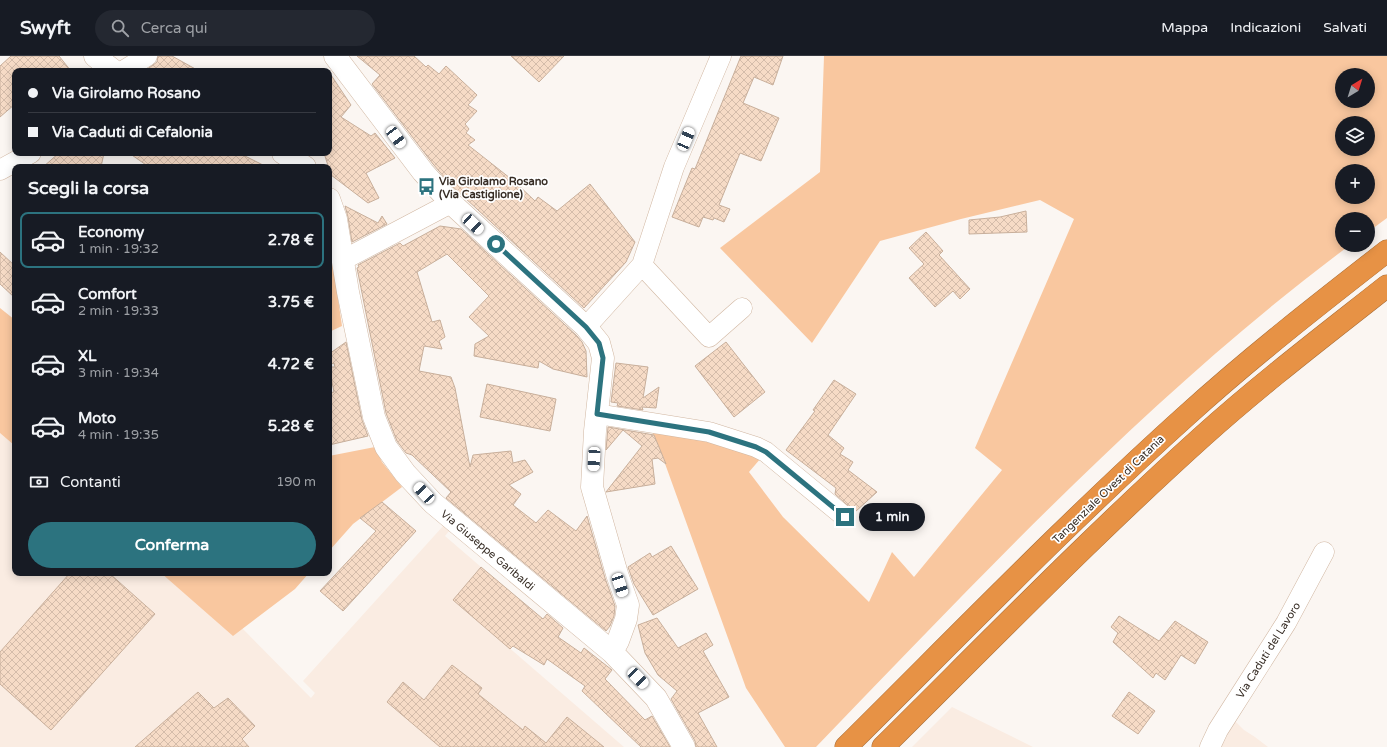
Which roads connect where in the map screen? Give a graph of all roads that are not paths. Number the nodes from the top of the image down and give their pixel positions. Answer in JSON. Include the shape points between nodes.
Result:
{"nodes":[{"id":1,"x":95,"y":56,"type":"edge"},
{"id":2,"x":147,"y":56,"type":"edge"},
{"id":3,"x":335,"y":56,"type":"edge"},
{"id":4,"x":721,"y":56,"type":"edge"},
{"id":5,"x":110,"y":68,"type":"edge"},
{"id":6,"x":128,"y":68,"type":"edge"},
{"id":7,"x":25,"y":156,"type":"edge"},
{"id":8,"x":288,"y":156,"type":"edge"},
{"id":9,"x":300,"y":164,"type":"edge"},
{"id":10,"x":0,"y":170,"type":"edge"},
{"id":11,"x":451,"y":203,"type":"junction"},
{"id":12,"x":332,"y":208,"type":"edge"},
{"id":13,"x":1387,"y":251,"type":"edge"},
{"id":14,"x":343,"y":260,"type":"junction"},
{"id":15,"x":642,"y":265,"type":"junction"},
{"id":16,"x":1387,"y":286,"type":"edge"},
{"id":17,"x":742,"y":308,"type":"dead end"},
{"id":18,"x":586,"y":327,"type":"junction"},
{"id":19,"x":597,"y":414,"type":"junction"},
{"id":20,"x":845,"y":517,"type":"dead end"},
{"id":21,"x":1324,"y":552,"type":"dead end"},
{"id":22,"x":612,"y":652,"type":"junction"},
{"id":23,"x":684,"y":747,"type":"edge"},
{"id":24,"x":846,"y":747,"type":"edge"},
{"id":25,"x":883,"y":747,"type":"edge"},
{"id":26,"x":1210,"y":747,"type":"edge"}],
"edges":[{"from":1,"to":5,"type":"main road"},
{"from":2,"to":6,"type":"street"},
{"from":3,"to":11,"type":"main road","via":[[423,172]]},
{"from":4,"to":15,"type":"street","via":[[674,167]]},
{"from":7,"to":10,"type":"street"},
{"from":8,"to":9,"type":"main road"},
{"from":11,"to":14,"type":"street"},
{"from":11,"to":18,"type":"main road"},
{"from":12,"to":14,"type":"main road","name":"Via Giuseppe Garibaldi"},
{"from":13,"to":24,"type":"highway","name":"Tangenziale Ovest di Catania","via":[[1270,344],[1104,491]]},
{"from":14,"to":22,"type":"main road","name":"Via Giuseppe Garibaldi","via":[[374,417],[386,447],[405,473],[433,503]]},
{"from":15,"to":17,"type":"street","via":[[709,337]]},
{"from":15,"to":18,"type":"street"},
{"from":16,"to":25,"type":"highway","via":[[1286,365],[1124,509]]},
{"from":18,"to":19,"type":"main road","via":[[599,343],[603,358]]},
{"from":19,"to":20,"type":"street","via":[[709,432],[756,447],[766,452]]},
{"from":19,"to":22,"type":"main road","via":[[592,487],[628,605],[626,619]]},
{"from":21,"to":26,"type":"street","name":"Via Caduti del Lavoro","via":[[1286,623],[1218,730]]},
{"from":22,"to":23,"type":"main road","name":"Via Giuseppe Garibaldi","via":[[656,698]]}]}
